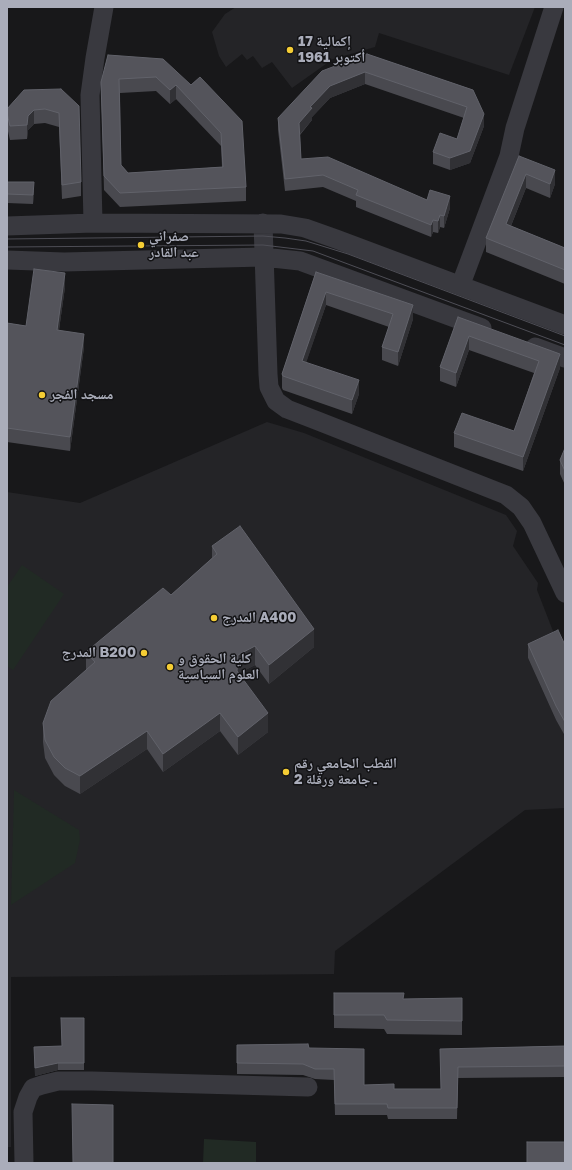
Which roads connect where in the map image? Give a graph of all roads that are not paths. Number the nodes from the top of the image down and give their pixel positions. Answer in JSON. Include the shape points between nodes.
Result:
{"nodes":[{"id":1,"x":104,"y":7,"type":"edge"},
{"id":2,"x":554,"y":7,"type":"edge"},
{"id":3,"x":263,"y":223,"type":"junction"},
{"id":4,"x":93,"y":224,"type":"junction"},
{"id":5,"x":7,"y":226,"type":"edge"},
{"id":6,"x":263,"y":257,"type":"junction"},
{"id":7,"x":7,"y":260,"type":"edge"},
{"id":8,"x":460,"y":284,"type":"junction"},
{"id":9,"x":565,"y":325,"type":"edge"},
{"id":10,"x":499,"y":334,"type":"edge"},
{"id":11,"x":521,"y":342,"type":"edge"},
{"id":12,"x":565,"y":358,"type":"edge"},
{"id":13,"x":565,"y":593,"type":"edge"},
{"id":14,"x":308,"y":1087,"type":"dead end"},
{"id":15,"x":24,"y":1163,"type":"edge"}],
"edges":[{"from":1,"to":4,"type":"street","via":[[90,94]]},
{"from":2,"to":8,"type":"street","via":[[514,128],[509,156]]},
{"from":3,"to":4,"type":"street"},
{"from":3,"to":6,"type":"street"},
{"from":3,"to":8,"type":"street","via":[[306,228]]},
{"from":4,"to":5,"type":"street"},
{"from":6,"to":7,"type":"street","via":[[64,262]]},
{"from":6,"to":10,"type":"street","via":[[300,261]]},
{"from":6,"to":13,"type":"street","via":[[269,387],[276,401],[300,414],[506,495],[521,507],[532,523]]},
{"from":8,"to":9,"type":"street"},
{"from":11,"to":12,"type":"street"},
{"from":14,"to":15,"type":"street","via":[[92,1081],[58,1081],[42,1084],[33,1088],[24,1112]]}]}
